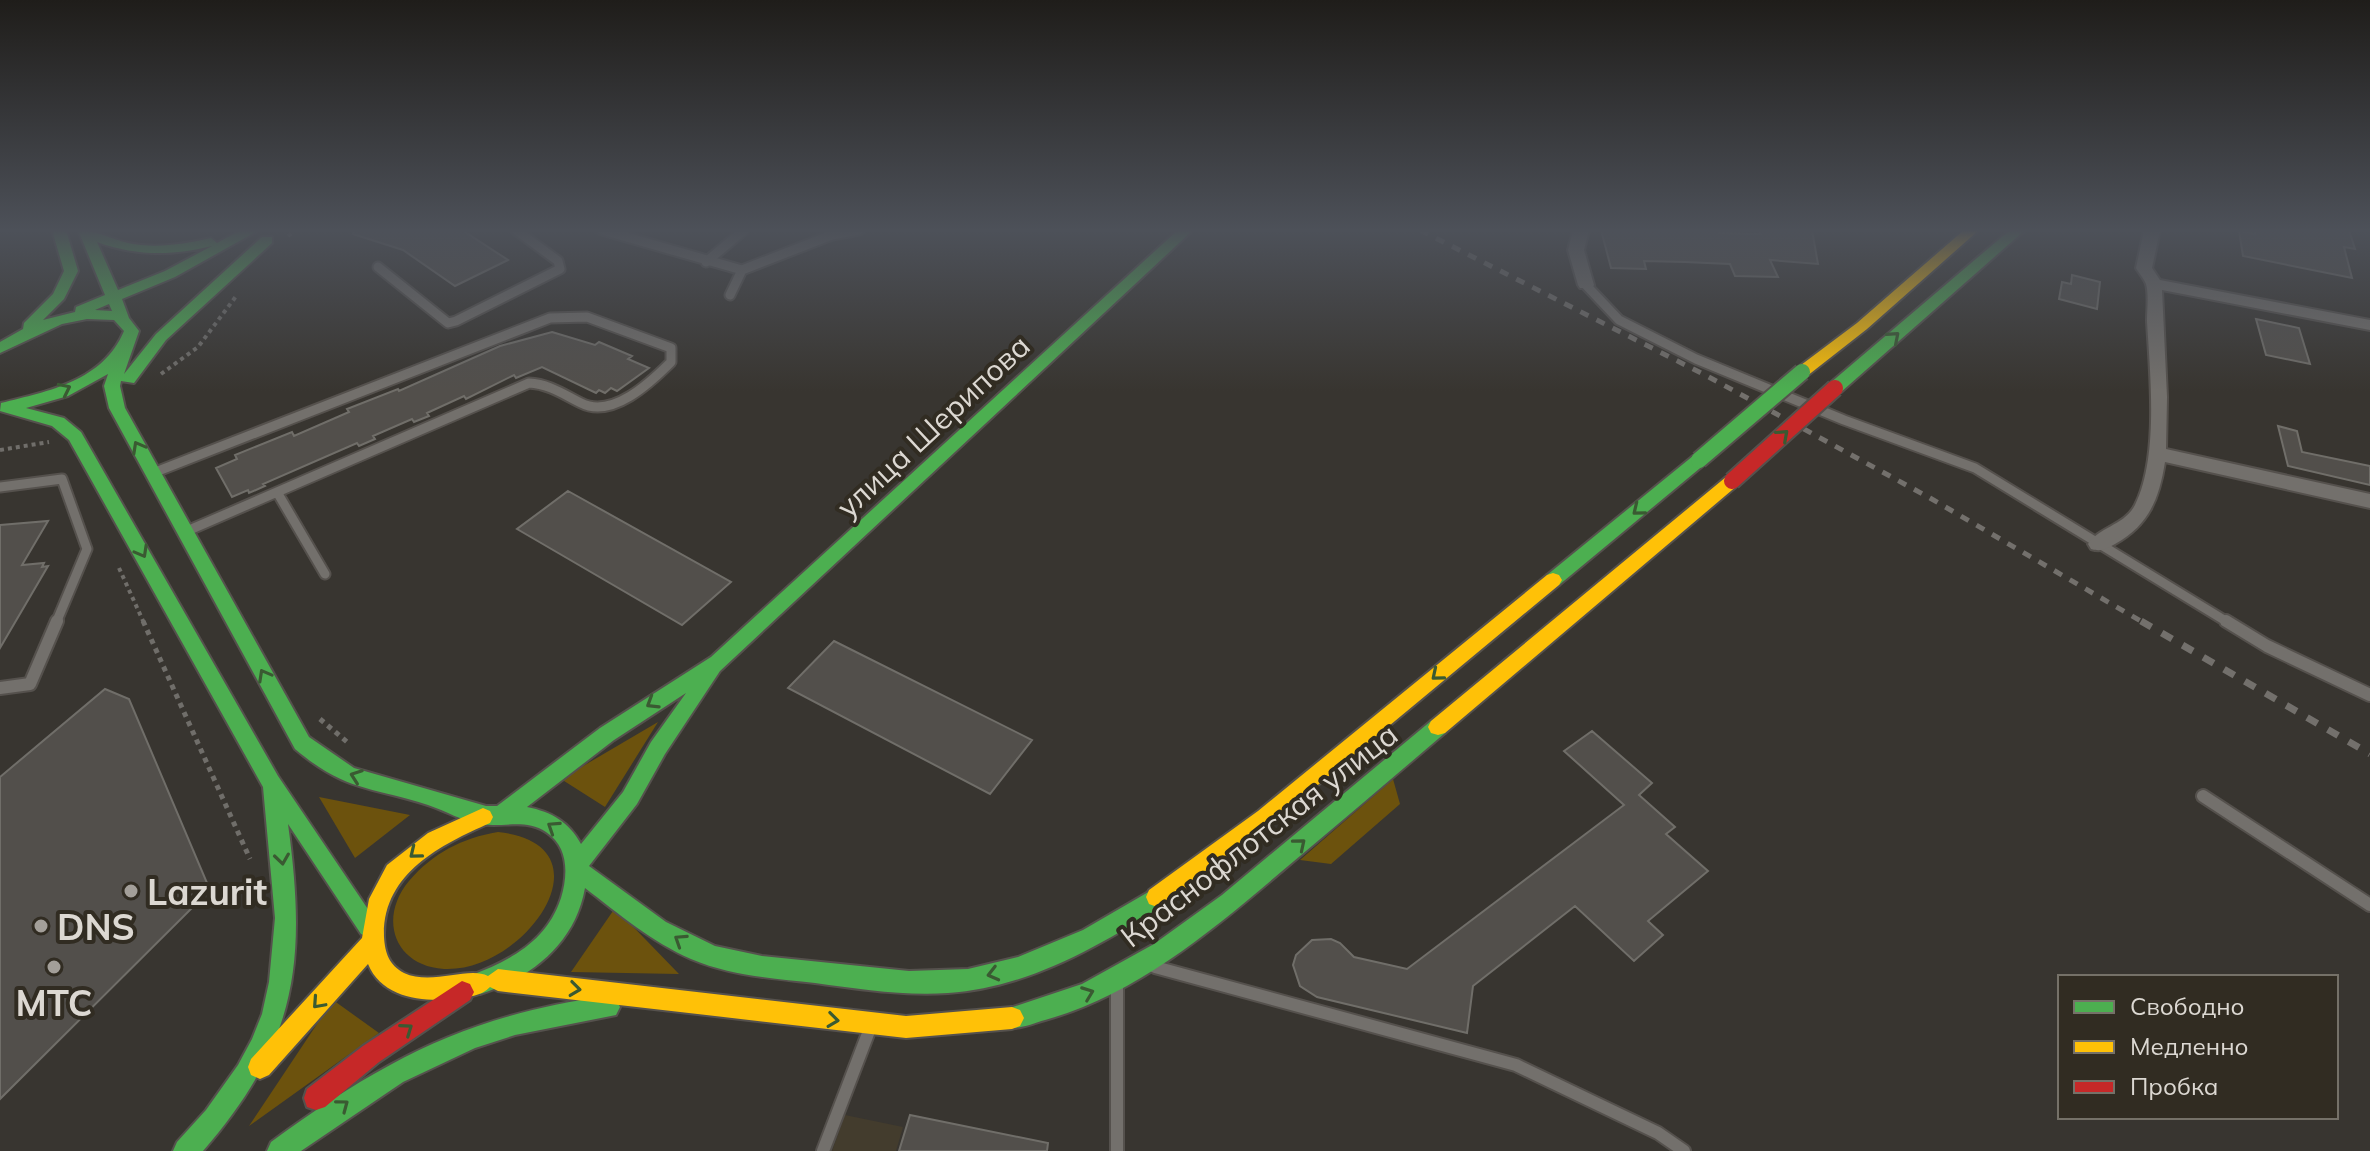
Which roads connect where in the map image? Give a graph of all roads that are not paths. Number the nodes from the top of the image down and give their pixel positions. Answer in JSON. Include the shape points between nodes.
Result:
{"nodes":[{"id":1,"x":65,"y":284,"type":"edge"},
{"id":2,"x":108,"y":284,"type":"edge"},
{"id":3,"x":146,"y":284,"type":"edge"},
{"id":4,"x":205,"y":284,"type":"edge"},
{"id":5,"x":215,"y":284,"type":"edge"},
{"id":6,"x":399,"y":284,"type":"edge"},
{"id":7,"x":531,"y":284,"type":"edge"},
{"id":8,"x":735,"y":284,"type":"edge"},
{"id":9,"x":1128,"y":284,"type":"edge"},
{"id":10,"x":1910,"y":284,"type":"edge"},
{"id":11,"x":1956,"y":284,"type":"edge"},
{"id":12,"x":2154,"y":284,"type":"joint"},
{"id":13,"x":1586,"y":285,"type":"edge"},
{"id":14,"x":730,"y":295,"type":"dead end"},
{"id":15,"x":114,"y":297,"type":"junction"},
{"id":16,"x":122,"y":317,"type":"junction"},
{"id":17,"x":60,"y":318,"type":"junction"},
{"id":18,"x":2370,"y":325,"type":"edge"},
{"id":19,"x":21,"y":335,"type":"junction"},
{"id":20,"x":128,"y":347,"type":"junction"},
{"id":21,"x":0,"y":348,"type":"edge"},
{"id":22,"x":117,"y":408,"type":"junction"},
{"id":23,"x":2,"y":409,"type":"edge"},
{"id":24,"x":2158,"y":454,"type":"junction"},
{"id":25,"x":153,"y":473,"type":"junction"},
{"id":26,"x":0,"y":487,"type":"edge"},
{"id":27,"x":277,"y":492,"type":"junction"},
{"id":28,"x":2370,"y":501,"type":"edge"},
{"id":29,"x":186,"y":532,"type":"junction"},
{"id":30,"x":2098,"y":544,"type":"junction"},
{"id":31,"x":325,"y":574,"type":"dead end"},
{"id":32,"x":718,"y":662,"type":"junction"},
{"id":33,"x":0,"y":688,"type":"edge"},
{"id":34,"x":2370,"y":695,"type":"edge"},
{"id":35,"x":271,"y":782,"type":"junction"},
{"id":36,"x":2203,"y":796,"type":"dead end"},
{"id":37,"x":502,"y":814,"type":"junction"},
{"id":38,"x":483,"y":817,"type":"junction"},
{"id":39,"x":579,"y":867,"type":"junction"},
{"id":40,"x":2370,"y":905,"type":"edge"},
{"id":41,"x":370,"y":936,"type":"junction"},
{"id":42,"x":1141,"y":964,"type":"junction"},
{"id":43,"x":1117,"y":979,"type":"junction"},
{"id":44,"x":498,"y":980,"type":"junction"},
{"id":45,"x":463,"y":991,"type":"junction"},
{"id":46,"x":690,"y":1003,"type":"junction"},
{"id":47,"x":871,"y":1025,"type":"junction"},
{"id":48,"x":215,"y":1117,"type":"junction"},
{"id":49,"x":186,"y":1151,"type":"edge"},
{"id":50,"x":262,"y":1151,"type":"edge"},
{"id":51,"x":280,"y":1151,"type":"edge"},
{"id":52,"x":823,"y":1151,"type":"edge"},
{"id":53,"x":1117,"y":1151,"type":"edge"},
{"id":54,"x":1684,"y":1151,"type":"edge"}],
"edges":[{"from":1,"to":19,"type":"main road"},
{"from":2,"to":15,"type":"main road"},
{"from":3,"to":15,"type":"main road"},
{"from":4,"to":20,"type":"main road"},
{"from":5,"to":22,"type":"main road","via":[[161,337],[128,379]]},
{"from":6,"to":7,"type":"lane","via":[[448,323]]},
{"from":8,"to":14,"type":"lane"},
{"from":9,"to":32,"type":"main road","name":"улица Шерипова"},
{"from":10,"to":39,"type":"main road","one_way":true,"bridge":true,"via":[[1265,817],[1125,919],[1025,966],[967,980],[892,981],[753,966],[685,945]]},
{"from":42,"to":11,"type":"main road","name":"Краснофлотская улица","one_way":true,"bridge":true,"via":[[1249,886],[1732,481]]},
{"from":12,"to":18,"type":"street"},
{"from":12,"to":24,"type":"street"},
{"from":13,"to":30,"type":"lane","via":[[1619,320],[1696,359],[1975,468]]},
{"from":15,"to":16,"type":"main road"},
{"from":15,"to":17,"type":"main road"},
{"from":16,"to":17,"type":"main road","via":[[98,312]]},
{"from":16,"to":20,"type":"main road","via":[[132,331]]},
{"from":17,"to":19,"type":"main road"},
{"from":19,"to":21,"type":"main road"},
{"from":20,"to":22,"type":"main road","via":[[112,386]]},
{"from":23,"to":20,"type":"main road","one_way":true,"via":[[63,391],[105,368]]},
{"from":25,"to":22,"type":"main road","one_way":true},
{"from":23,"to":35,"type":"main road","one_way":true,"via":[[58,422],[75,436]]},
{"from":24,"to":28,"type":"street"},
{"from":24,"to":30,"type":"street","via":[[2144,507],[2124,530]]},
{"from":25,"to":27,"type":"lane","via":[[550,318],[587,317],[671,348],[671,362],[665,368],[606,408],[591,408],[548,383],[529,383]]},
{"from":25,"to":29,"type":"main road"},
{"from":26,"to":33,"type":"lane","via":[[62,479],[87,549],[30,684]]},
{"from":27,"to":29,"type":"lane"},
{"from":27,"to":31,"type":"lane"},
{"from":38,"to":29,"type":"main road","one_way":true,"via":[[336,769],[302,743]]},
{"from":30,"to":34,"type":"lane","via":[[2267,646]]},
{"from":32,"to":37,"type":"main road","one_way":true,"via":[[560,765]]},
{"from":32,"to":39,"type":"main road"},
{"from":35,"to":41,"type":"main road"},
{"from":35,"to":48,"type":"main road","one_way":true,"via":[[288,921],[284,977],[262,1045]]},
{"from":36,"to":40,"type":"lane"},
{"from":37,"to":38,"type":"main road"},
{"from":39,"to":37,"type":"main road","one_way":true,"via":[[570,841],[554,825],[530,815]]},
{"from":38,"to":41,"type":"main road","one_way":true,"via":[[443,832],[407,857],[382,891]]},
{"from":39,"to":44,"type":"main road","via":[[574,901],[558,931]]},
{"from":41,"to":45,"type":"main road","via":[[380,968],[401,985],[429,993]]},
{"from":41,"to":48,"type":"main road","one_way":true},
{"from":42,"to":43,"type":"main road","name":"Краснофлотская улица"},
{"from":42,"to":54,"type":"lane","via":[[1516,1065],[1658,1133]]},
{"from":47,"to":43,"type":"main road","name":"Краснофлотская улица","one_way":true,"via":[[968,1026],[1030,1015]]},
{"from":43,"to":53,"type":"lane"},
{"from":44,"to":45,"type":"main road"},
{"from":44,"to":46,"type":"main road","name":"Краснофлотская улица","one_way":true},
{"from":50,"to":45,"type":"main road","one_way":true,"via":[[313,1100]]},
{"from":46,"to":47,"type":"main road","name":"Краснофлотская улица","one_way":true},
{"from":51,"to":46,"type":"main road","one_way":true,"via":[[363,1089],[444,1047],[516,1020],[575,1009]]},
{"from":47,"to":52,"type":"lane"},
{"from":48,"to":49,"type":"main road"}]}
